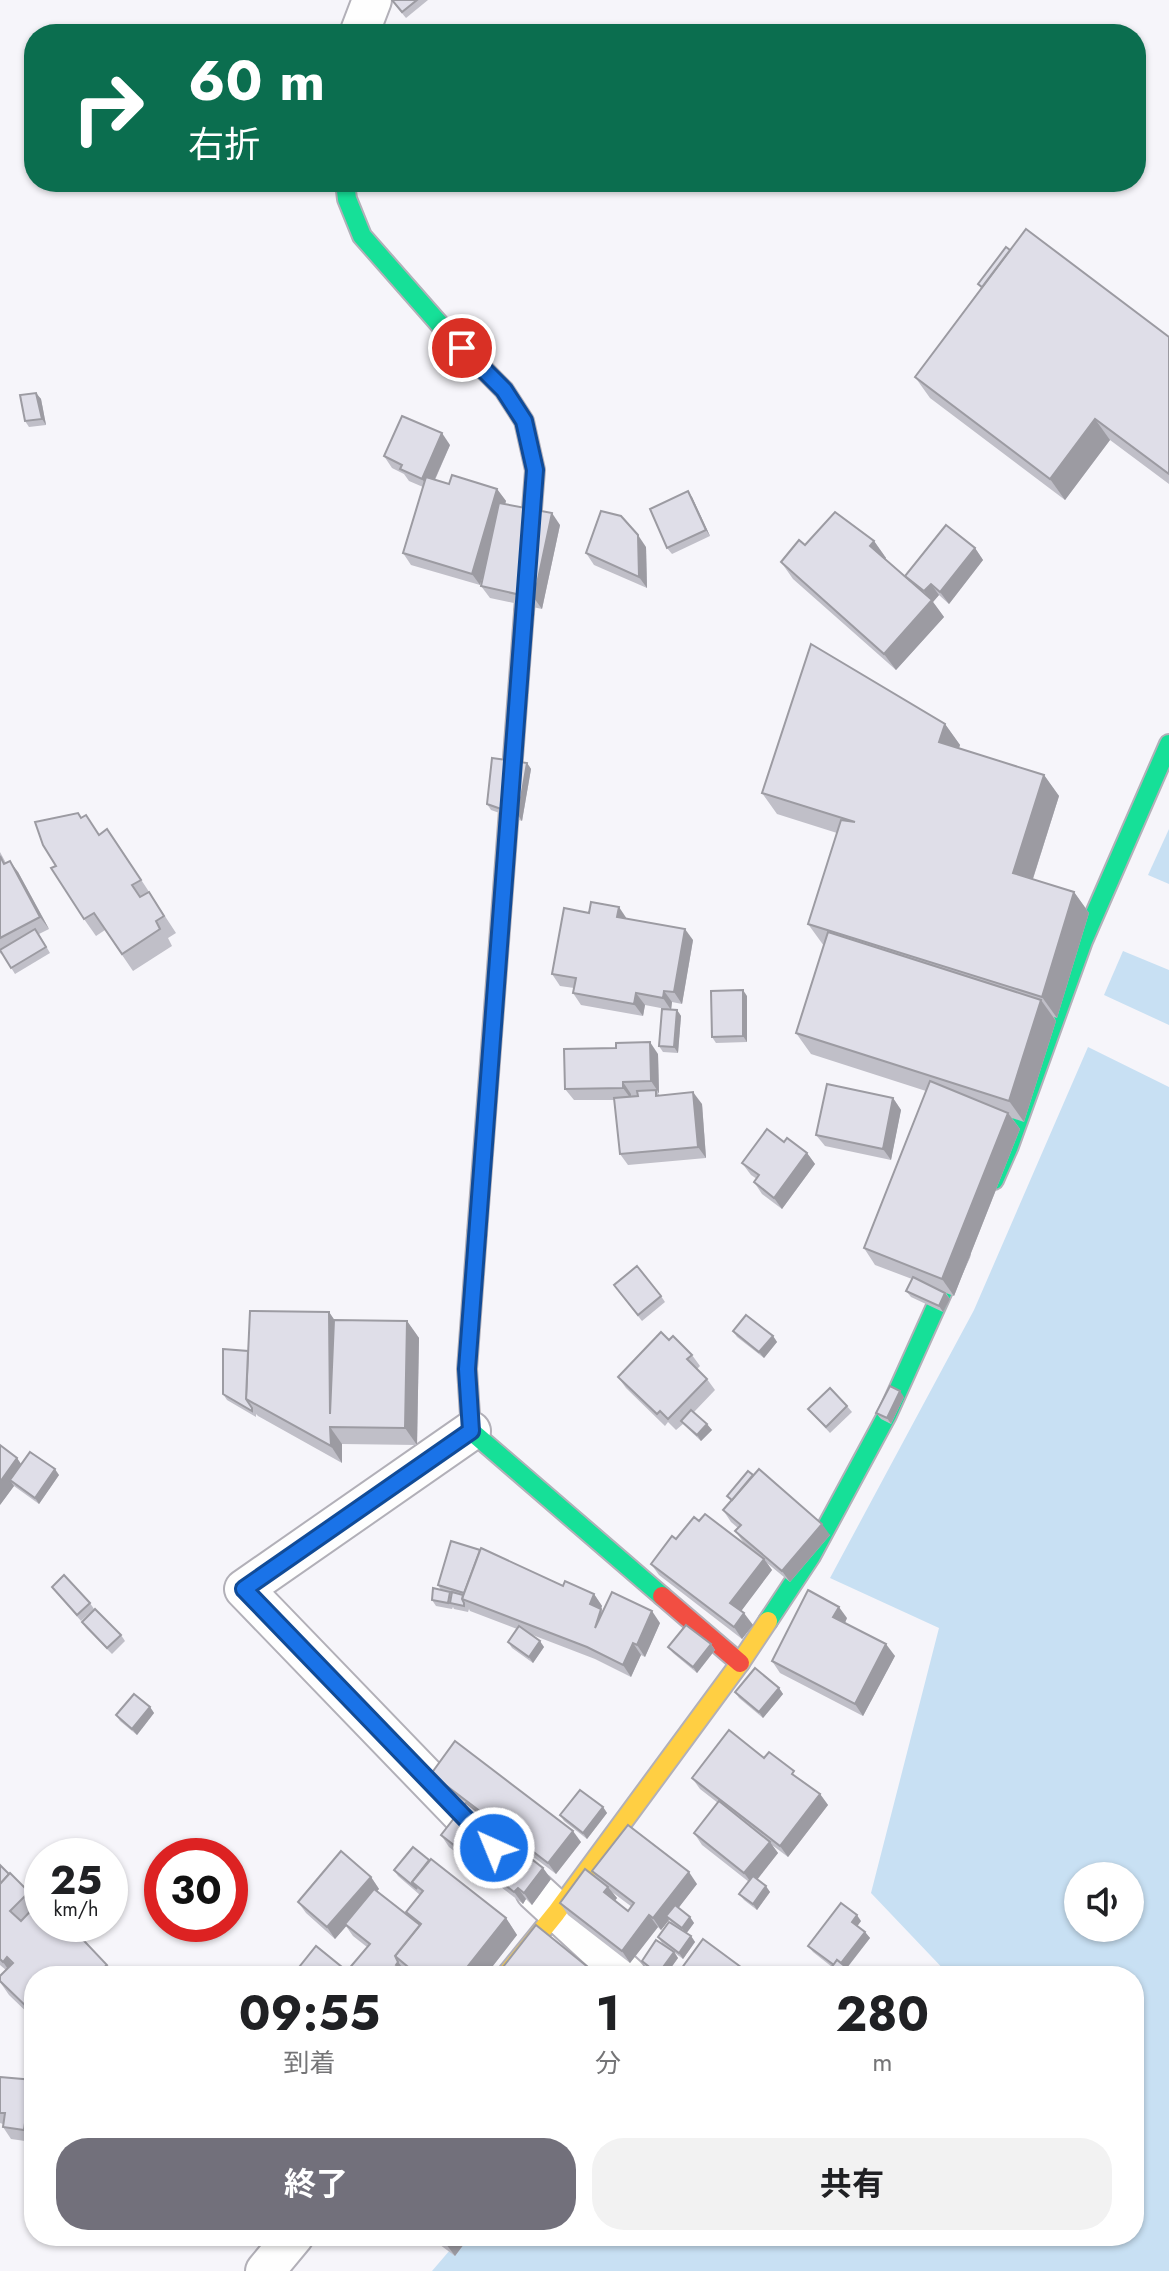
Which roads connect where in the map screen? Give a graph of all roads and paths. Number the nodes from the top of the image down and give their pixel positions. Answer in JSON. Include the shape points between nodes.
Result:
{"nodes":[{"id":1,"x":372,"y":0,"type":"edge"},
{"id":2,"x":363,"y":24,"type":"edge"},
{"id":3,"x":346,"y":192,"type":"edge"},
{"id":4,"x":1169,"y":744,"type":"edge"},
{"id":5,"x":984,"y":1203,"type":"edge"},
{"id":6,"x":971,"y":1231,"type":"edge"},
{"id":7,"x":471,"y":1431,"type":"junction"},
{"id":8,"x":740,"y":1663,"type":"junction"},
{"id":9,"x":556,"y":1913,"type":"junction"},
{"id":10,"x":513,"y":1966,"type":"edge"},
{"id":11,"x":616,"y":1966,"type":"edge"},
{"id":12,"x":286,"y":2246,"type":"edge"},
{"id":13,"x":265,"y":2271,"type":"edge"}],
"edges":[{"from":1,"to":2,"type":"street"},
{"from":3,"to":7,"type":"street","via":[[362,236],[504,390],[524,421],[535,470],[467,1369]]},
{"from":4,"to":5,"type":"street","via":[[1083,941]]},
{"from":6,"to":8,"type":"street","via":[[887,1415],[832,1518]]},
{"from":7,"to":8,"type":"street"},
{"from":7,"to":9,"type":"street","via":[[244,1589]]},
{"from":8,"to":9,"type":"street"},
{"from":9,"to":10,"type":"street"},
{"from":9,"to":11,"type":"street"},
{"from":12,"to":13,"type":"street"}]}
